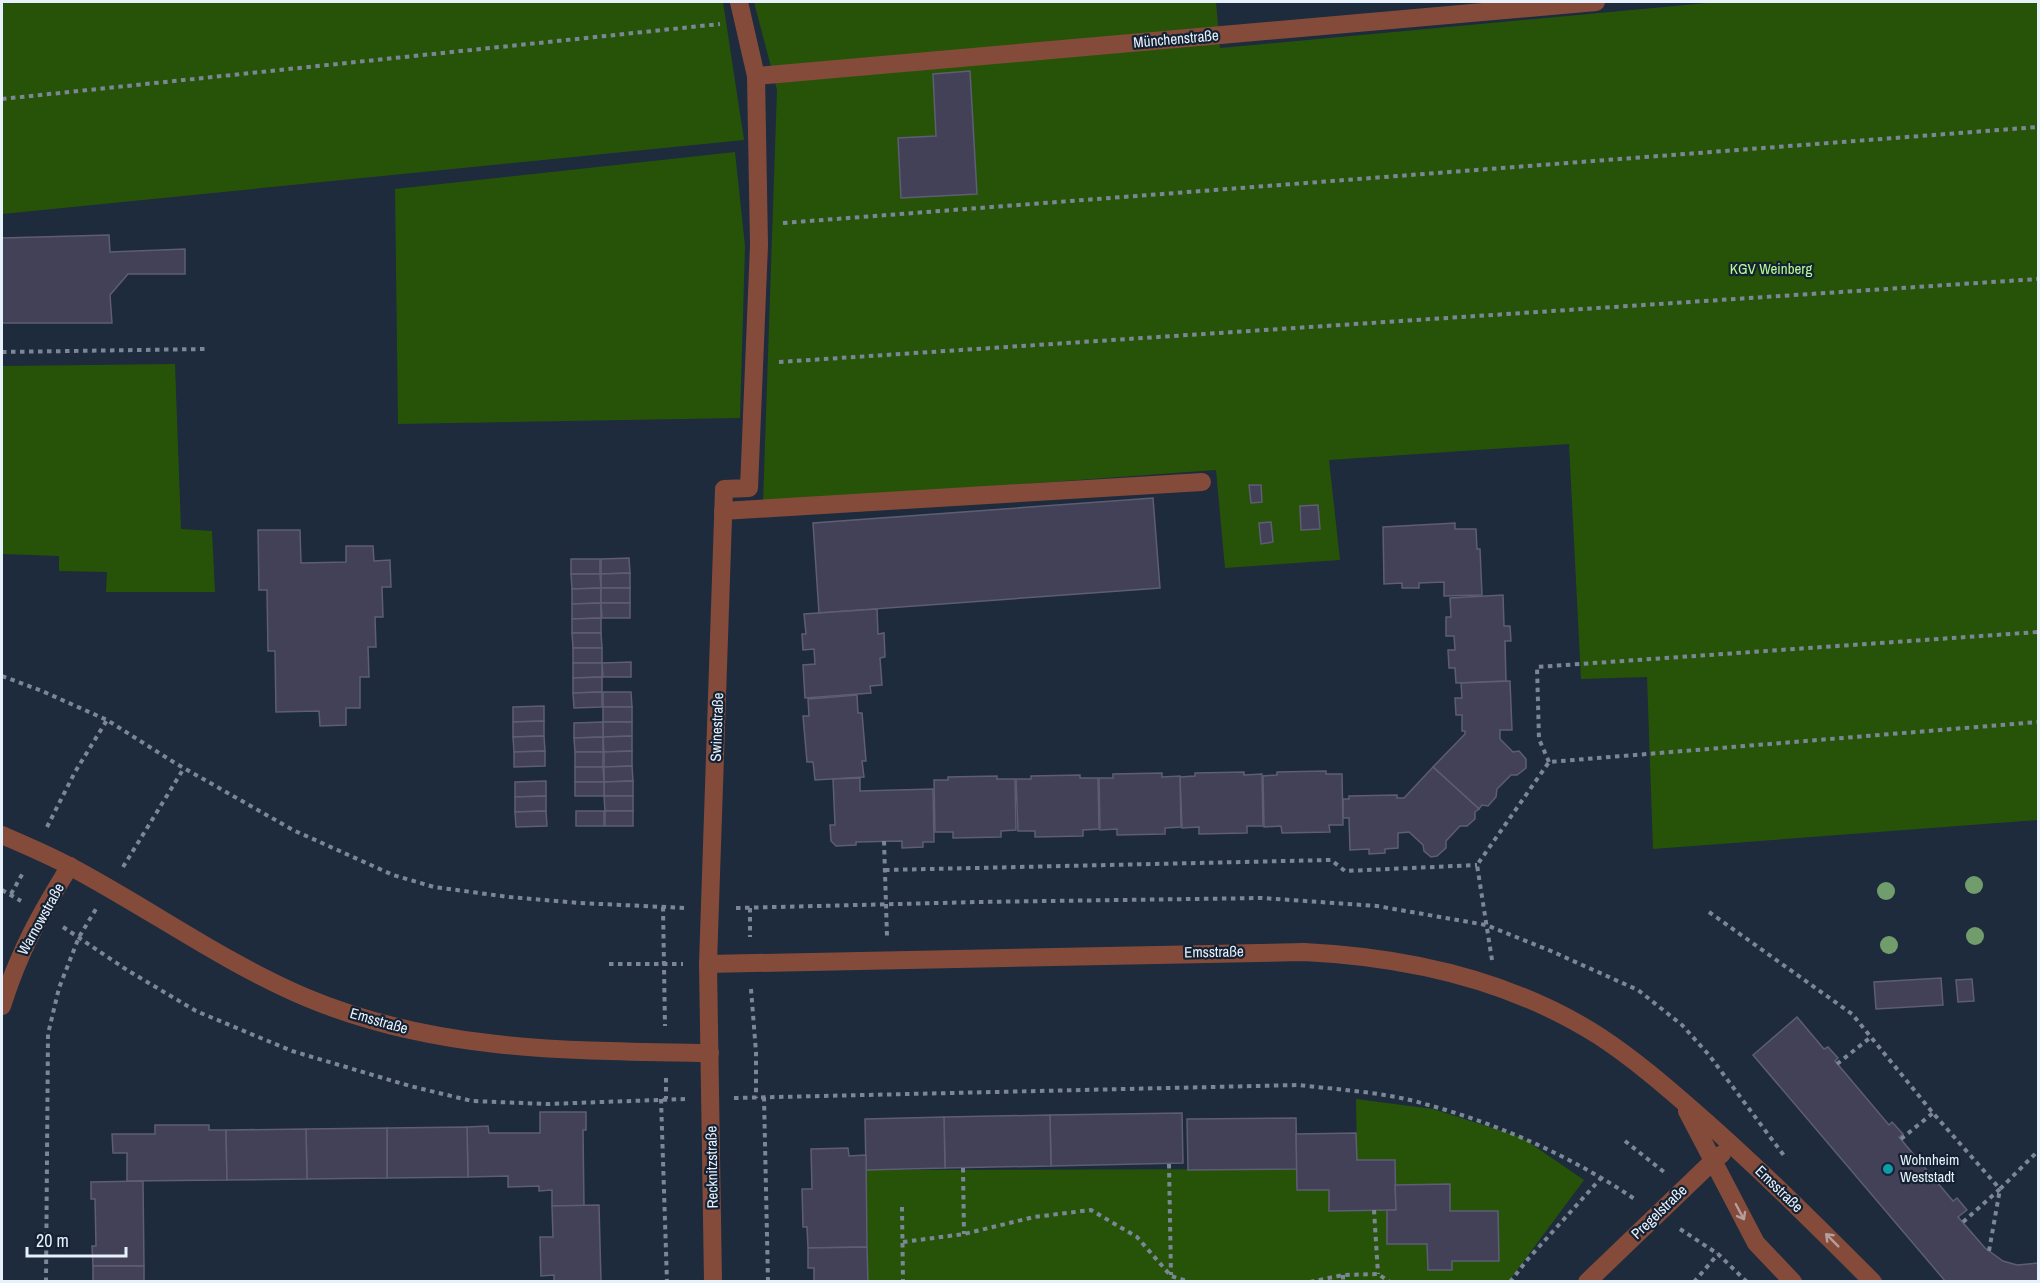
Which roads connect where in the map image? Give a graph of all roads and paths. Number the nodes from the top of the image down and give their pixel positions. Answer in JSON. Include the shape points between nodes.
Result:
{"nodes":[{"id":1,"x":739,"y":2,"type":"edge"},
{"id":2,"x":1596,"y":2,"type":"edge"},
{"id":3,"x":743,"y":22,"type":"junction"},
{"id":4,"x":756,"y":76,"type":"junction"},
{"id":5,"x":2,"y":99,"type":"edge"},
{"id":6,"x":2038,"y":127,"type":"edge"},
{"id":7,"x":758,"y":225,"type":"junction"},
{"id":8,"x":2038,"y":279,"type":"edge"},
{"id":9,"x":206,"y":349,"type":"dead end"},
{"id":10,"x":2,"y":352,"type":"edge"},
{"id":11,"x":754,"y":363,"type":"junction"},
{"id":12,"x":1202,"y":482,"type":"dead end"},
{"id":13,"x":723,"y":511,"type":"junction"},
{"id":14,"x":2038,"y":632,"type":"edge"},
{"id":15,"x":2,"y":676,"type":"edge"},
{"id":16,"x":106,"y":720,"type":"junction"},
{"id":17,"x":2038,"y":722,"type":"edge"},
{"id":18,"x":1549,"y":762,"type":"junction"},
{"id":19,"x":184,"y":768,"type":"junction"},
{"id":20,"x":47,"y":829,"type":"dead end"},
{"id":21,"x":2,"y":835,"type":"edge"},
{"id":22,"x":884,"y":841,"type":"dead end"},
{"id":23,"x":1477,"y":865,"type":"junction"},
{"id":24,"x":70,"y":866,"type":"junction"},
{"id":25,"x":25,"y":869,"type":"dead end"},
{"id":26,"x":885,"y":870,"type":"junction"},
{"id":27,"x":108,"y":888,"type":"junction"},
{"id":28,"x":2,"y":890,"type":"edge"},
{"id":29,"x":663,"y":907,"type":"junction"},
{"id":30,"x":750,"y":908,"type":"dead end"},
{"id":31,"x":711,"y":909,"type":"junction"},
{"id":32,"x":1709,"y":912,"type":"dead end"},
{"id":33,"x":64,"y":928,"type":"dead end"},
{"id":34,"x":79,"y":938,"type":"junction"},
{"id":35,"x":888,"y":960,"type":"junction"},
{"id":36,"x":750,"y":963,"type":"junction"},
{"id":37,"x":609,"y":964,"type":"dead end"},
{"id":38,"x":665,"y":964,"type":"junction"},
{"id":39,"x":708,"y":964,"type":"junction"},
{"id":40,"x":1497,"y":987,"type":"junction"},
{"id":41,"x":2,"y":1006,"type":"edge"},
{"id":42,"x":1871,"y":1037,"type":"junction"},
{"id":43,"x":666,"y":1052,"type":"junction"},
{"id":44,"x":710,"y":1053,"type":"junction"},
{"id":45,"x":1837,"y":1064,"type":"dead end"},
{"id":46,"x":764,"y":1097,"type":"junction"},
{"id":47,"x":741,"y":1098,"type":"dead end"},
{"id":48,"x":756,"y":1098,"type":"junction"},
{"id":49,"x":688,"y":1099,"type":"dead end"},
{"id":50,"x":664,"y":1100,"type":"junction"},
{"id":51,"x":1682,"y":1101,"type":"junction"},
{"id":52,"x":1933,"y":1113,"type":"junction"},
{"id":53,"x":1901,"y":1139,"type":"dead end"},
{"id":54,"x":1734,"y":1146,"type":"junction"},
{"id":55,"x":2038,"y":1151,"type":"edge"},
{"id":56,"x":1713,"y":1161,"type":"junction"},
{"id":57,"x":1169,"y":1164,"type":"dead end"},
{"id":58,"x":963,"y":1168,"type":"dead end"},
{"id":59,"x":1602,"y":1177,"type":"junction"},
{"id":60,"x":2000,"y":1189,"type":"junction"},
{"id":61,"x":1638,"y":1201,"type":"dead end"},
{"id":62,"x":902,"y":1207,"type":"dead end"},
{"id":63,"x":1374,"y":1210,"type":"dead end"},
{"id":64,"x":1963,"y":1222,"type":"dead end"},
{"id":65,"x":1678,"y":1228,"type":"dead end"},
{"id":66,"x":964,"y":1234,"type":"junction"},
{"id":67,"x":903,"y":1242,"type":"junction"},
{"id":68,"x":1989,"y":1251,"type":"dead end"},
{"id":69,"x":1718,"y":1254,"type":"junction"},
{"id":70,"x":1378,"y":1274,"type":"junction"},
{"id":71,"x":1343,"y":1275,"type":"junction"},
{"id":72,"x":1171,"y":1276,"type":"junction"},
{"id":73,"x":46,"y":1281,"type":"edge"},
{"id":74,"x":667,"y":1281,"type":"edge"},
{"id":75,"x":713,"y":1281,"type":"edge"},
{"id":76,"x":768,"y":1281,"type":"edge"},
{"id":77,"x":903,"y":1281,"type":"edge"},
{"id":78,"x":1190,"y":1281,"type":"edge"},
{"id":79,"x":1310,"y":1281,"type":"edge"},
{"id":80,"x":1343,"y":1281,"type":"edge"},
{"id":81,"x":1390,"y":1281,"type":"edge"},
{"id":82,"x":1510,"y":1281,"type":"edge"},
{"id":83,"x":1587,"y":1281,"type":"edge"},
{"id":84,"x":1694,"y":1281,"type":"edge"},
{"id":85,"x":1748,"y":1281,"type":"edge"},
{"id":86,"x":1793,"y":1281,"type":"edge"},
{"id":87,"x":1873,"y":1281,"type":"edge"}],
"edges":[{"from":1,"to":3,"type":"street"},
{"from":2,"to":4,"type":"street","name":"Münchenstraße"},
{"from":3,"to":4,"type":"street"},
{"from":3,"to":5,"type":"path"},
{"from":4,"to":7,"type":"street"},
{"from":6,"to":7,"type":"path"},
{"from":7,"to":11,"type":"street"},
{"from":8,"to":11,"type":"path"},
{"from":9,"to":10,"type":"path"},
{"from":11,"to":13,"type":"street","name":"Swinestraße","via":[[749,488],[724,489]]},
{"from":12,"to":13,"type":"street"},
{"from":13,"to":31,"type":"street","name":"Swinestraße"},
{"from":14,"to":18,"type":"path","via":[[1537,667],[1539,739]]},
{"from":15,"to":16,"type":"path"},
{"from":16,"to":19,"type":"path"},
{"from":16,"to":20,"type":"path"},
{"from":17,"to":18,"type":"path"},
{"from":18,"to":23,"type":"path"},
{"from":19,"to":27,"type":"path"},
{"from":19,"to":29,"type":"path","via":[[292,830],[393,875],[434,887],[556,901]]},
{"from":21,"to":24,"type":"street","name":"Emsstraße"},
{"from":22,"to":26,"type":"path"},
{"from":23,"to":26,"type":"path","via":[[1345,871],[1331,860]]},
{"from":23,"to":40,"type":"path"},
{"from":24,"to":27,"type":"street","name":"Emsstraße"},
{"from":24,"to":41,"type":"street","name":"Warnowstraße","via":[[27,939]]},
{"from":25,"to":28,"type":"path","via":[[11,894]]},
{"from":26,"to":35,"type":"path"},
{"from":27,"to":34,"type":"path"},
{"from":27,"to":43,"type":"street","name":"Emsstraße","via":[[242,966],[353,1015],[498,1046]]},
{"from":29,"to":31,"type":"path"},
{"from":29,"to":38,"type":"path"},
{"from":30,"to":36,"type":"path"},
{"from":31,"to":39,"type":"street","name":"Swinestraße"},
{"from":32,"to":42,"type":"path","via":[[1852,1014]]},
{"from":33,"to":34,"type":"path"},
{"from":34,"to":50,"type":"path","via":[[196,1011],[291,1051],[410,1086],[472,1101],[548,1104]]},
{"from":34,"to":73,"type":"path","via":[[58,988],[48,1034]]},
{"from":35,"to":36,"type":"street","name":"Emsstraße"},
{"from":35,"to":40,"type":"street","name":"Emsstraße","via":[[1305,952],[1378,958]]},
{"from":36,"to":39,"type":"street","name":"Emsstraße"},
{"from":36,"to":48,"type":"path"},
{"from":37,"to":38,"type":"path"},
{"from":38,"to":39,"type":"path"},
{"from":38,"to":43,"type":"path"},
{"from":39,"to":44,"type":"street"},
{"from":40,"to":51,"type":"street","name":"Emsstraße","via":[[1598,1036],[1647,1069]]},
{"from":42,"to":45,"type":"path"},
{"from":42,"to":52,"type":"path"},
{"from":43,"to":44,"type":"street","name":"Emsstraße"},
{"from":43,"to":50,"type":"path"},
{"from":44,"to":75,"type":"street","name":"Recknitzstraße"},
{"from":46,"to":48,"type":"path"},
{"from":46,"to":59,"type":"path","via":[[1299,1085],[1424,1103],[1521,1137]]},
{"from":46,"to":76,"type":"path"},
{"from":47,"to":48,"type":"path"},
{"from":49,"to":50,"type":"path"},
{"from":50,"to":74,"type":"path"},
{"from":51,"to":54,"type":"street","name":"Emsstraße"},
{"from":51,"to":56,"type":"street","name":"Emsstraße"},
{"from":52,"to":53,"type":"path"},
{"from":52,"to":60,"type":"path"},
{"from":54,"to":56,"type":"street","name":"Pregelstraße"},
{"from":87,"to":54,"type":"street","name":"Emsstraße","one_way":true},
{"from":55,"to":60,"type":"path"},
{"from":56,"to":83,"type":"street","name":"Pregelstraße"},
{"from":56,"to":86,"type":"street","name":"Emsstraße","one_way":true,"via":[[1756,1243]]},
{"from":57,"to":72,"type":"path"},
{"from":58,"to":66,"type":"path"},
{"from":59,"to":61,"type":"path"},
{"from":59,"to":82,"type":"path"},
{"from":60,"to":64,"type":"path"},
{"from":60,"to":68,"type":"path"},
{"from":62,"to":67,"type":"path"},
{"from":63,"to":70,"type":"path"},
{"from":65,"to":69,"type":"path"},
{"from":66,"to":67,"type":"path"},
{"from":66,"to":72,"type":"path","via":[[1034,1217],[1091,1210],[1137,1237]]},
{"from":67,"to":77,"type":"path"},
{"from":69,"to":84,"type":"path"},
{"from":69,"to":85,"type":"path"},
{"from":70,"to":71,"type":"path"},
{"from":70,"to":81,"type":"path"},
{"from":71,"to":79,"type":"path"},
{"from":71,"to":80,"type":"path"},
{"from":72,"to":78,"type":"path"}]}
